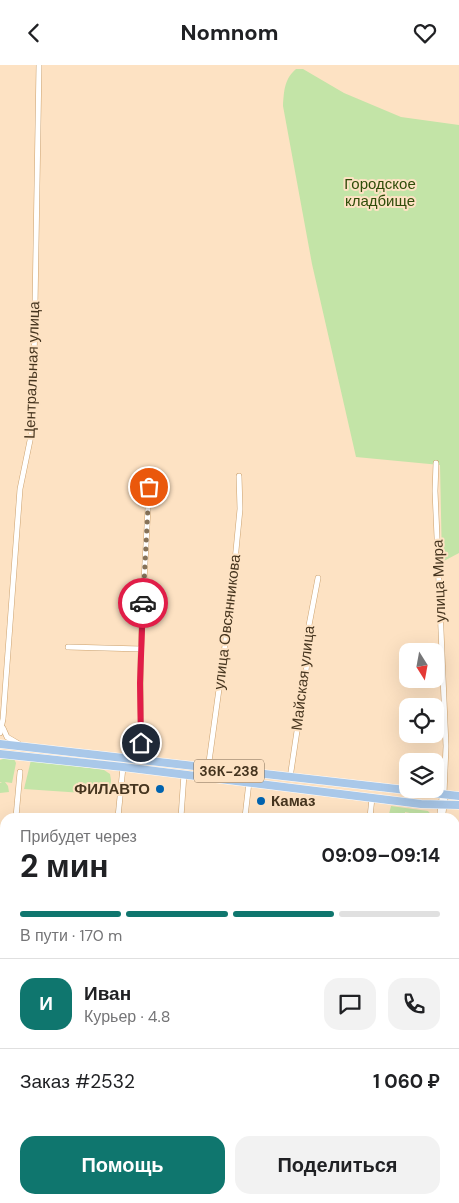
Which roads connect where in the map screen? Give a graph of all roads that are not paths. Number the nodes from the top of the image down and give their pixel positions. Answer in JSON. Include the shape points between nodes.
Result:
{"nodes":[{"id":1,"x":39,"y":65,"type":"edge"},
{"id":2,"x":436,"y":463,"type":"dead end"},
{"id":3,"x":239,"y":476,"type":"dead end"},
{"id":4,"x":149,"y":487,"type":"dead end"},
{"id":5,"x":318,"y":577,"type":"dead end"},
{"id":6,"x":68,"y":647,"type":"dead end"},
{"id":7,"x":141,"y":649,"type":"junction"},
{"id":8,"x":1,"y":726,"type":"edge"},
{"id":9,"x":0,"y":733,"type":"edge"},
{"id":10,"x":0,"y":744,"type":"edge"},
{"id":11,"x":26,"y":748,"type":"junction"},
{"id":12,"x":0,"y":754,"type":"edge"},
{"id":13,"x":143,"y":761,"type":"junction"},
{"id":14,"x":123,"y":767,"type":"junction"},
{"id":15,"x":208,"y":769,"type":"junction"},
{"id":16,"x":20,"y":772,"type":"dead end"},
{"id":17,"x":184,"y":774,"type":"junction"},
{"id":18,"x":290,"y":778,"type":"junction"},
{"id":19,"x":249,"y":782,"type":"junction"},
{"id":20,"x":399,"y":789,"type":"edge"},
{"id":21,"x":444,"y":794,"type":"joint"},
{"id":22,"x":459,"y":796,"type":"edge"},
{"id":23,"x":372,"y":798,"type":"junction"},
{"id":24,"x":443,"y":798,"type":"edge"},
{"id":25,"x":442,"y":805,"type":"junction"},
{"id":26,"x":459,"y":805,"type":"edge"},
{"id":27,"x":16,"y":813,"type":"edge"},
{"id":28,"x":118,"y":813,"type":"edge"},
{"id":29,"x":181,"y":813,"type":"edge"},
{"id":30,"x":245,"y":813,"type":"edge"},
{"id":31,"x":370,"y":813,"type":"edge"},
{"id":32,"x":441,"y":813,"type":"edge"}],
"edges":[{"from":1,"to":8,"type":"street","name":"Центральная улица","via":[[33,426],[20,489]]},
{"from":2,"to":21,"type":"street","name":"улица Мира","via":[[446,746]]},
{"from":3,"to":15,"type":"street","name":"улица Овсянникова","via":[[240,509],[231,602]]},
{"from":4,"to":7,"type":"street"},
{"from":5,"to":18,"type":"street","name":"Майская улица","via":[[306,641],[308,657]]},
{"from":6,"to":7,"type":"street"},
{"from":7,"to":13,"type":"street"},
{"from":8,"to":9,"type":"street","name":"Центральная улица"},
{"from":8,"to":11,"type":"street","via":[[12,741]]},
{"from":10,"to":11,"type":"main road","number":"36К-238"},
{"from":11,"to":13,"type":"main road","number":"36К-238"},
{"from":12,"to":14,"type":"main road"},
{"from":13,"to":15,"type":"main road","number":"36К-238"},
{"from":14,"to":17,"type":"main road"},
{"from":14,"to":28,"type":"street"},
{"from":15,"to":18,"type":"main road","number":"36К-238"},
{"from":16,"to":27,"type":"street"},
{"from":17,"to":19,"type":"main road"},
{"from":17,"to":29,"type":"street"},
{"from":18,"to":20,"type":"main road","number":"36К-238"},
{"from":19,"to":23,"type":"main road"},
{"from":19,"to":30,"type":"street"},
{"from":21,"to":22,"type":"main road","number":"36К-238"},
{"from":23,"to":25,"type":"main road"},
{"from":23,"to":31,"type":"street"},
{"from":24,"to":25,"type":"main road","name":"улица Мира"},
{"from":25,"to":26,"type":"main road"},
{"from":25,"to":32,"type":"main road","name":"улица Мира"}]}
